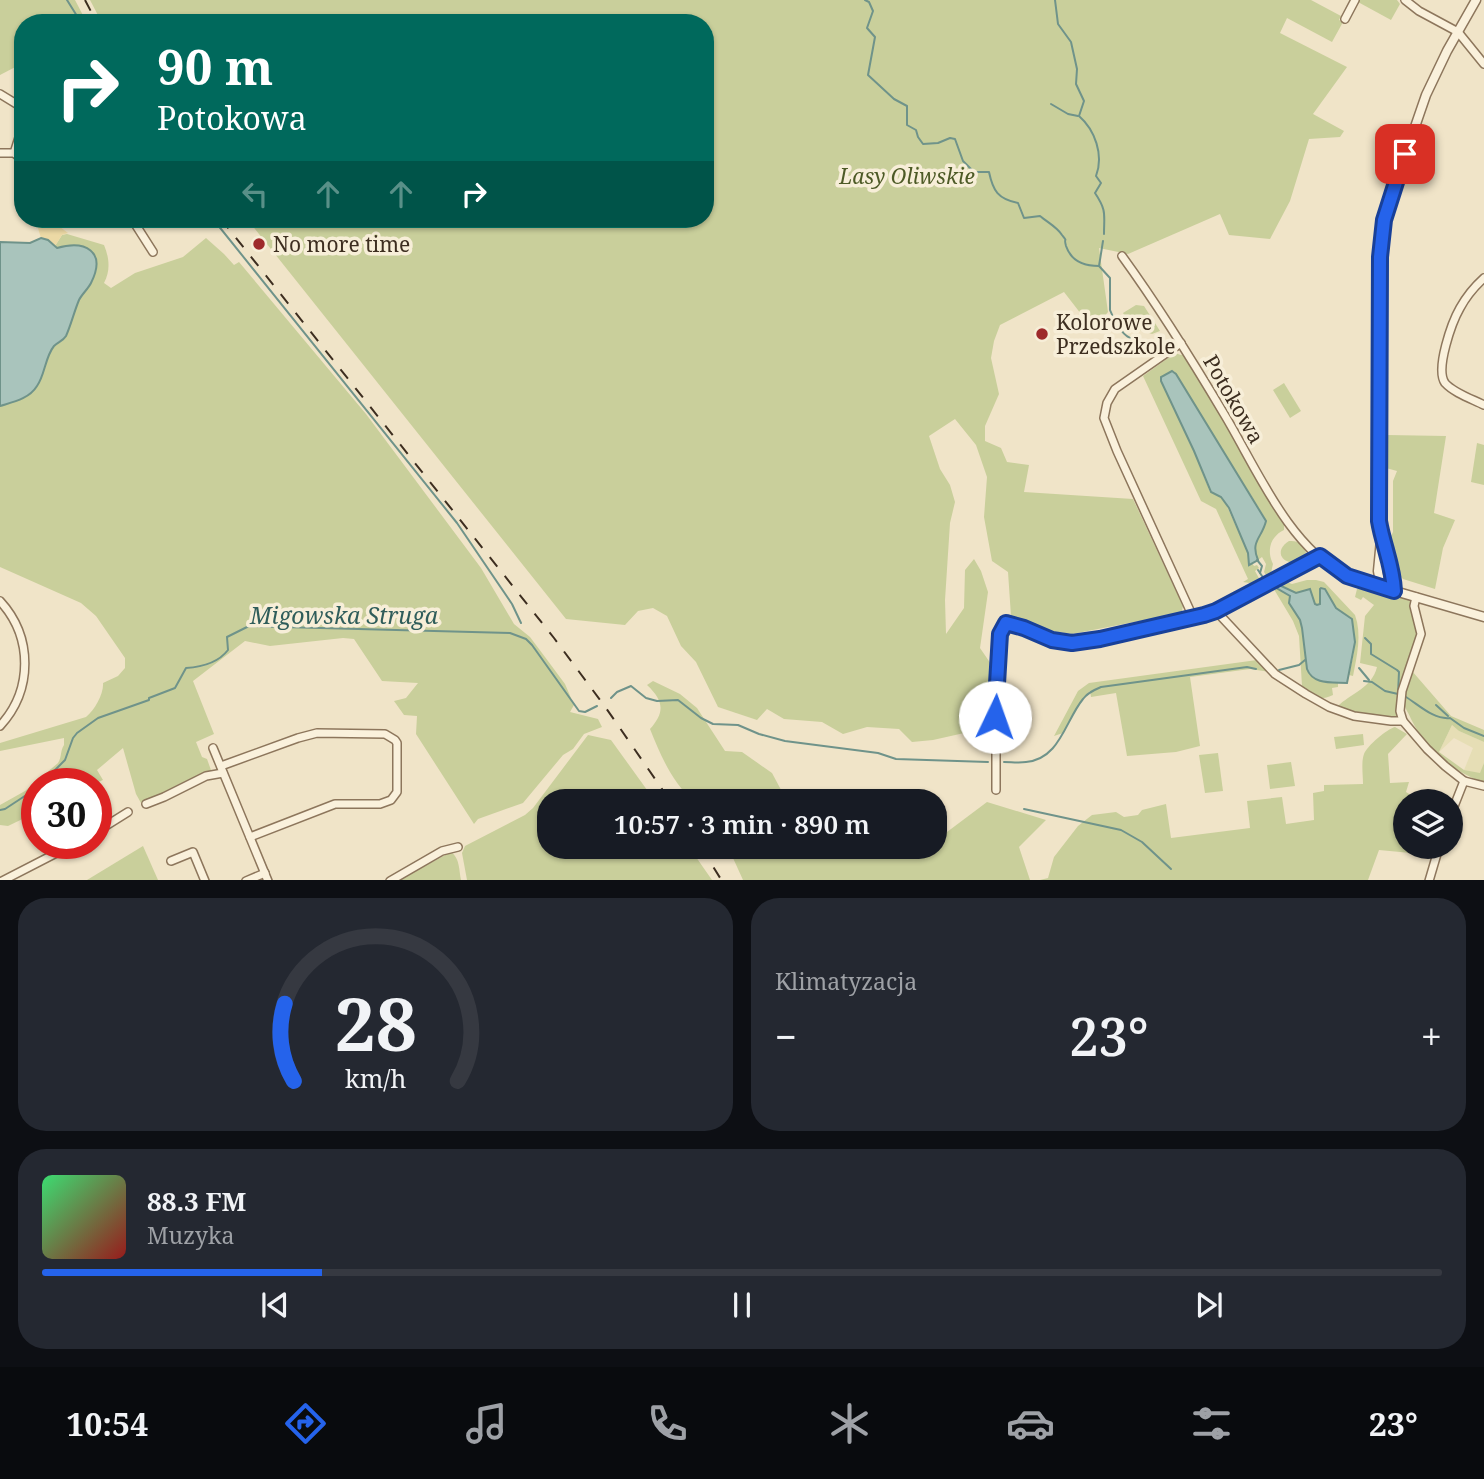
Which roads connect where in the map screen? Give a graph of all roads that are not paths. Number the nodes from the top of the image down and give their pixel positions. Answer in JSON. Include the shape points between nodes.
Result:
{"nodes":[{"id":1,"x":1355,"y":0,"type":"edge"},
{"id":2,"x":1405,"y":0,"type":"edge"},
{"id":3,"x":1476,"y":0,"type":"edge"},
{"id":4,"x":1345,"y":19,"type":"dead end"},
{"id":5,"x":1458,"y":32,"type":"junction"},
{"id":6,"x":1484,"y":64,"type":"edge"},
{"id":7,"x":0,"y":153,"type":"edge"},
{"id":8,"x":14,"y":153,"type":"edge"},
{"id":9,"x":138,"y":228,"type":"edge"},
{"id":10,"x":153,"y":252,"type":"dead end"},
{"id":11,"x":1122,"y":256,"type":"dead end"},
{"id":12,"x":1484,"y":278,"type":"edge"},
{"id":13,"x":1181,"y":343,"type":"junction"},
{"id":14,"x":1484,"y":405,"type":"edge"},
{"id":15,"x":1381,"y":537,"type":"junction"},
{"id":16,"x":1320,"y":556,"type":"junction"},
{"id":17,"x":1378,"y":571,"type":"junction"},
{"id":18,"x":1359,"y":580,"type":"junction"},
{"id":19,"x":1381,"y":587,"type":"junction"},
{"id":20,"x":1394,"y":591,"type":"junction"},
{"id":21,"x":1416,"y":597,"type":"junction"},
{"id":22,"x":0,"y":601,"type":"edge"},
{"id":23,"x":1216,"y":611,"type":"junction"},
{"id":24,"x":1193,"y":617,"type":"junction"},
{"id":25,"x":1484,"y":617,"type":"edge"},
{"id":26,"x":1403,"y":721,"type":"junction"},
{"id":27,"x":0,"y":726,"type":"edge"},
{"id":28,"x":213,"y":748,"type":"dead end"},
{"id":29,"x":222,"y":769,"type":"junction"},
{"id":30,"x":1464,"y":781,"type":"junction"},
{"id":31,"x":1484,"y":786,"type":"edge"},
{"id":32,"x":1461,"y":789,"type":"edge"},
{"id":33,"x":996,"y":790,"type":"dead end"},
{"id":34,"x":146,"y":804,"type":"dead end"},
{"id":35,"x":128,"y":813,"type":"dead end"},
{"id":36,"x":112,"y":822,"type":"edge"},
{"id":37,"x":250,"y":837,"type":"junction"},
{"id":38,"x":458,"y":847,"type":"dead end"},
{"id":39,"x":44,"y":859,"type":"edge"},
{"id":40,"x":1435,"y":859,"type":"edge"},
{"id":41,"x":171,"y":861,"type":"dead end"},
{"id":42,"x":266,"y":877,"type":"edge"},
{"id":43,"x":2,"y":880,"type":"edge"},
{"id":44,"x":205,"y":880,"type":"edge"},
{"id":45,"x":246,"y":880,"type":"edge"},
{"id":46,"x":390,"y":880,"type":"edge"},
{"id":47,"x":1429,"y":880,"type":"edge"}],
"edges":[{"from":1,"to":4,"type":"street"},
{"from":2,"to":5,"type":"street"},
{"from":3,"to":5,"type":"street"},
{"from":5,"to":6,"type":"street"},
{"from":5,"to":15,"type":"street","via":[[1426,95],[1384,220],[1380,257]]},
{"from":7,"to":8,"type":"street"},
{"from":9,"to":10,"type":"street"},
{"from":11,"to":13,"type":"street","name":"Potokowa"},
{"from":12,"to":14,"type":"street","via":[[1454,319],[1441,372],[1446,384]]},
{"from":13,"to":16,"type":"street","name":"Potokowa","via":[[1285,517]]},
{"from":13,"to":24,"type":"street","via":[[1115,389],[1104,418]]},
{"from":15,"to":17,"type":"street"},
{"from":15,"to":20,"type":"street"},
{"from":16,"to":18,"type":"street","name":"Potokowa"},
{"from":16,"to":23,"type":"street"},
{"from":17,"to":18,"type":"street"},
{"from":17,"to":19,"type":"street"},
{"from":18,"to":19,"type":"street","name":"Potokowa"},
{"from":19,"to":20,"type":"street","name":"Potokowa"},
{"from":20,"to":21,"type":"street","name":"Potokowa"},
{"from":21,"to":25,"type":"street","name":"Potokowa"},
{"from":21,"to":26,"type":"street","via":[[1421,634],[1402,691]]},
{"from":22,"to":27,"type":"street","via":[[17,624],[25,652],[24,680],[15,707]]},
{"from":23,"to":24,"type":"street"},
{"from":23,"to":26,"type":"street","via":[[1275,674],[1316,700],[1354,716]]},
{"from":24,"to":33,"type":"street","via":[[1072,643],[1006,623],[1000,634],[995,702]]},
{"from":26,"to":30,"type":"street"},
{"from":28,"to":29,"type":"street"},
{"from":29,"to":34,"type":"street"},
{"from":29,"to":37,"type":"street"},
{"from":29,"to":37,"type":"street","via":[[317,733],[385,734],[397,743],[397,792],[391,800],[335,804]]},
{"from":30,"to":31,"type":"street"},
{"from":30,"to":32,"type":"street"},
{"from":35,"to":36,"type":"street"},
{"from":37,"to":42,"type":"street"},
{"from":38,"to":46,"type":"street"},
{"from":39,"to":43,"type":"street"},
{"from":40,"to":47,"type":"street"},
{"from":41,"to":44,"type":"street","via":[[193,852]]},
{"from":42,"to":45,"type":"street"}]}
